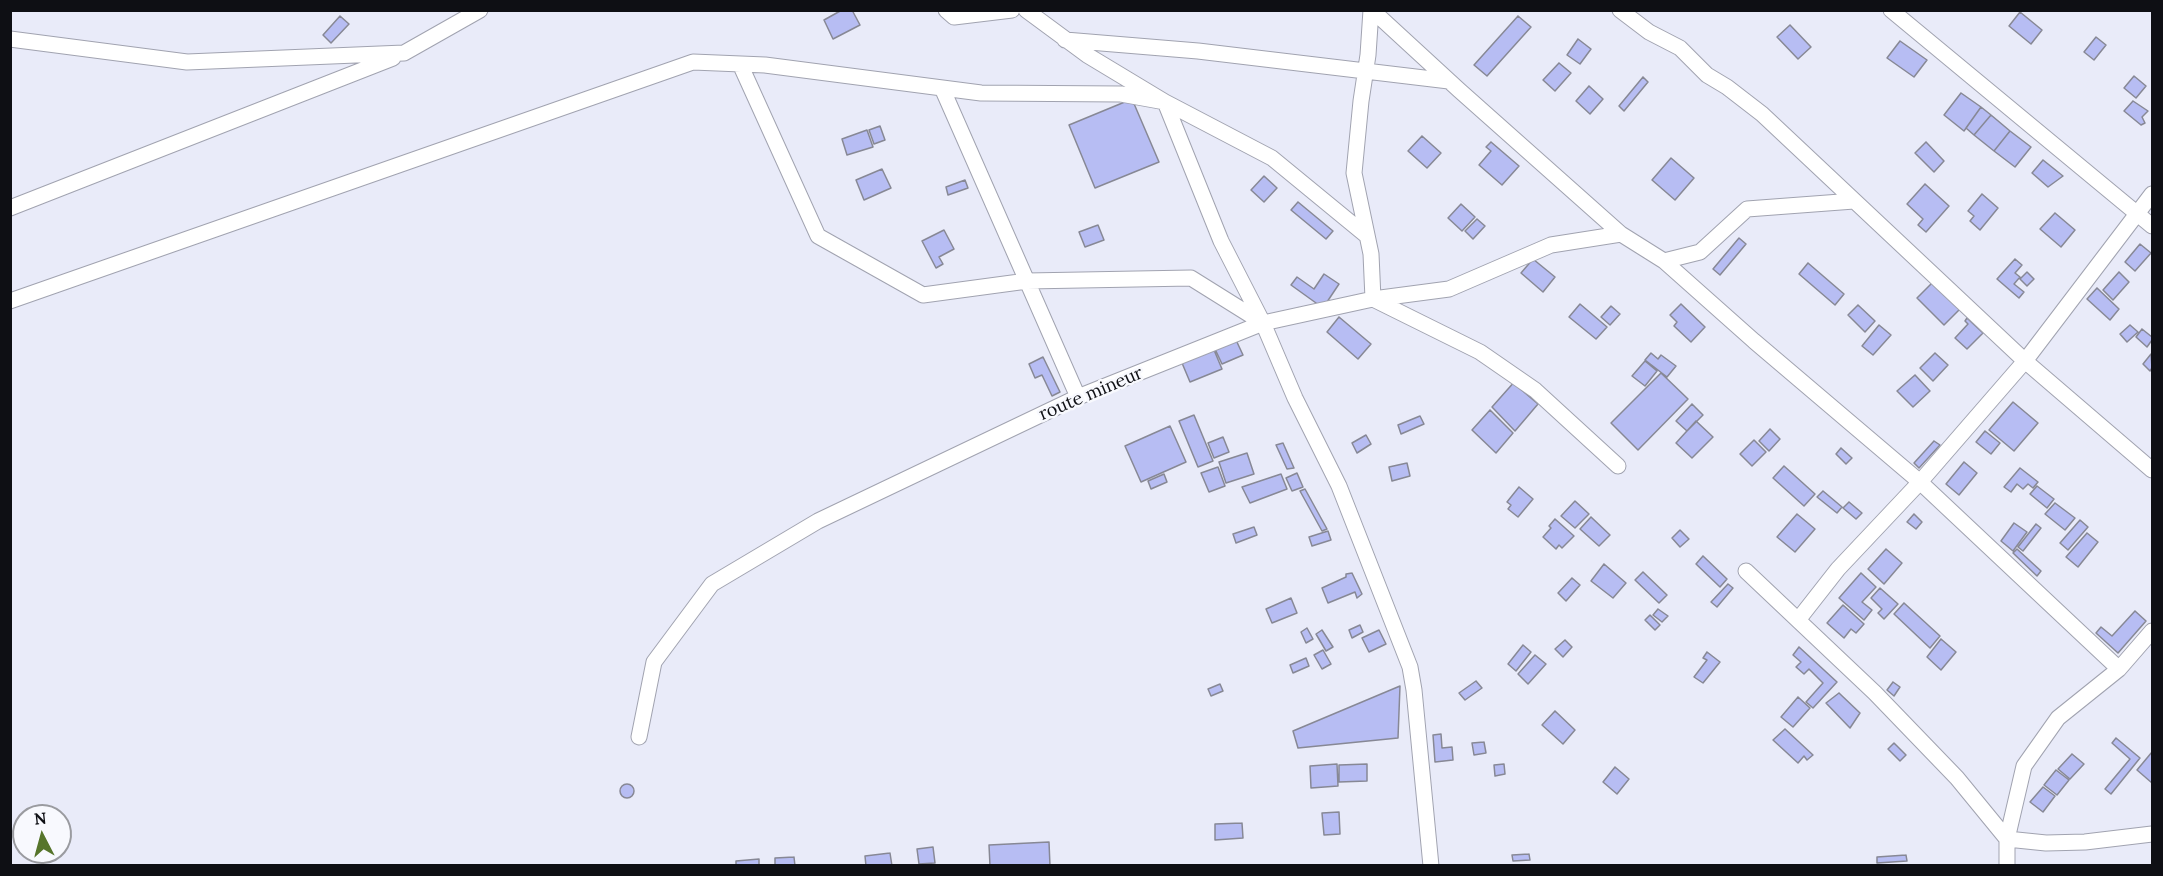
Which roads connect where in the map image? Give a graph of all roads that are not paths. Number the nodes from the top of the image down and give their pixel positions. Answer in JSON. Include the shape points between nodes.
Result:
{"nodes":[{"id":1,"x":480,"y":10,"type":"edge"},
{"id":2,"x":946,"y":10,"type":"edge"},
{"id":3,"x":1012,"y":10,"type":"edge"},
{"id":4,"x":1026,"y":10,"type":"edge"},
{"id":5,"x":1372,"y":10,"type":"edge"},
{"id":6,"x":1620,"y":10,"type":"edge"},
{"id":7,"x":1891,"y":10,"type":"edge"},
{"id":8,"x":10,"y":39,"type":"edge"},
{"id":9,"x":1065,"y":40,"type":"junction"},
{"id":10,"x":404,"y":53,"type":"junction"},
{"id":11,"x":740,"y":64,"type":"junction"},
{"id":12,"x":1366,"y":71,"type":"junction"},
{"id":13,"x":1449,"y":81,"type":"junction"},
{"id":14,"x":942,"y":88,"type":"junction"},
{"id":15,"x":1165,"y":102,"type":"junction"},
{"id":16,"x":2152,"y":194,"type":"edge"},
{"id":17,"x":1854,"y":201,"type":"junction"},
{"id":18,"x":10,"y":208,"type":"edge"},
{"id":19,"x":2136,"y":213,"type":"junction"},
{"id":20,"x":2152,"y":226,"type":"edge"},
{"id":21,"x":1621,"y":234,"type":"junction"},
{"id":22,"x":1367,"y":236,"type":"junction"},
{"id":23,"x":1664,"y":261,"type":"junction"},
{"id":24,"x":1027,"y":280,"type":"junction"},
{"id":25,"x":1373,"y":299,"type":"junction"},
{"id":26,"x":10,"y":302,"type":"edge"},
{"id":27,"x":1263,"y":323,"type":"junction"},
{"id":28,"x":2025,"y":361,"type":"junction"},
{"id":29,"x":1078,"y":397,"type":"junction"},
{"id":30,"x":1618,"y":466,"type":"dead end"},
{"id":31,"x":2152,"y":470,"type":"edge"},
{"id":32,"x":1920,"y":482,"type":"junction"},
{"id":33,"x":1746,"y":571,"type":"dead end"},
{"id":34,"x":1798,"y":620,"type":"junction"},
{"id":35,"x":2152,"y":631,"type":"edge"},
{"id":36,"x":2119,"y":669,"type":"junction"},
{"id":37,"x":639,"y":737,"type":"dead end"},
{"id":38,"x":2152,"y":834,"type":"edge"},
{"id":39,"x":2007,"y":839,"type":"junction"},
{"id":40,"x":1431,"y":866,"type":"edge"},
{"id":41,"x":2007,"y":866,"type":"edge"}],
"edges":[{"from":1,"to":10,"type":"street"},
{"from":2,"to":3,"type":"street","via":[[954,17]]},
{"from":4,"to":9,"type":"street"},
{"from":5,"to":12,"type":"street"},
{"from":5,"to":13,"type":"street"},
{"from":6,"to":17,"type":"street","via":[[1649,32],[1680,48],[1707,75],[1762,114]]},
{"from":7,"to":19,"type":"street"},
{"from":8,"to":10,"type":"street","via":[[187,62]]},
{"from":9,"to":12,"type":"street"},
{"from":9,"to":15,"type":"street"},
{"from":10,"to":18,"type":"street"},
{"from":11,"to":14,"type":"street"},
{"from":11,"to":24,"type":"street","via":[[818,236],[923,295]]},
{"from":11,"to":26,"type":"street","via":[[693,62]]},
{"from":12,"to":13,"type":"street"},
{"from":12,"to":22,"type":"street","via":[[1354,173]]},
{"from":13,"to":21,"type":"street"},
{"from":14,"to":15,"type":"street","via":[[981,93],[1121,94]]},
{"from":14,"to":24,"type":"street"},
{"from":15,"to":22,"type":"street","via":[[1272,158]]},
{"from":15,"to":27,"type":"street","via":[[1221,241]]},
{"from":16,"to":19,"type":"street"},
{"from":17,"to":23,"type":"street","via":[[1747,209],[1700,252]]},
{"from":17,"to":28,"type":"street"},
{"from":19,"to":20,"type":"street"},
{"from":19,"to":28,"type":"street"},
{"from":21,"to":23,"type":"street"},
{"from":21,"to":25,"type":"street","name":"route mineur","via":[[1551,245],[1449,289]]},
{"from":22,"to":25,"type":"street"},
{"from":23,"to":32,"type":"street"},
{"from":24,"to":27,"type":"street","via":[[1191,278]]},
{"from":24,"to":29,"type":"street"},
{"from":25,"to":27,"type":"street","name":"route mineur"},
{"from":25,"to":30,"type":"street","via":[[1480,352],[1535,390]]},
{"from":27,"to":29,"type":"street","name":"route mineur"},
{"from":27,"to":40,"type":"street","via":[[1295,399],[1339,486],[1410,667]]},
{"from":28,"to":31,"type":"street"},
{"from":28,"to":32,"type":"street"},
{"from":29,"to":37,"type":"street","name":"route mineur","via":[[818,521],[712,584],[654,662]]},
{"from":32,"to":34,"type":"street","via":[[1838,568]]},
{"from":32,"to":36,"type":"street"},
{"from":33,"to":34,"type":"street"},
{"from":34,"to":39,"type":"street","via":[[1957,778]]},
{"from":35,"to":36,"type":"street"},
{"from":36,"to":39,"type":"street","via":[[2058,718],[2024,766]]},
{"from":38,"to":39,"type":"street","via":[[2085,842]]},
{"from":39,"to":41,"type":"street"}]}
